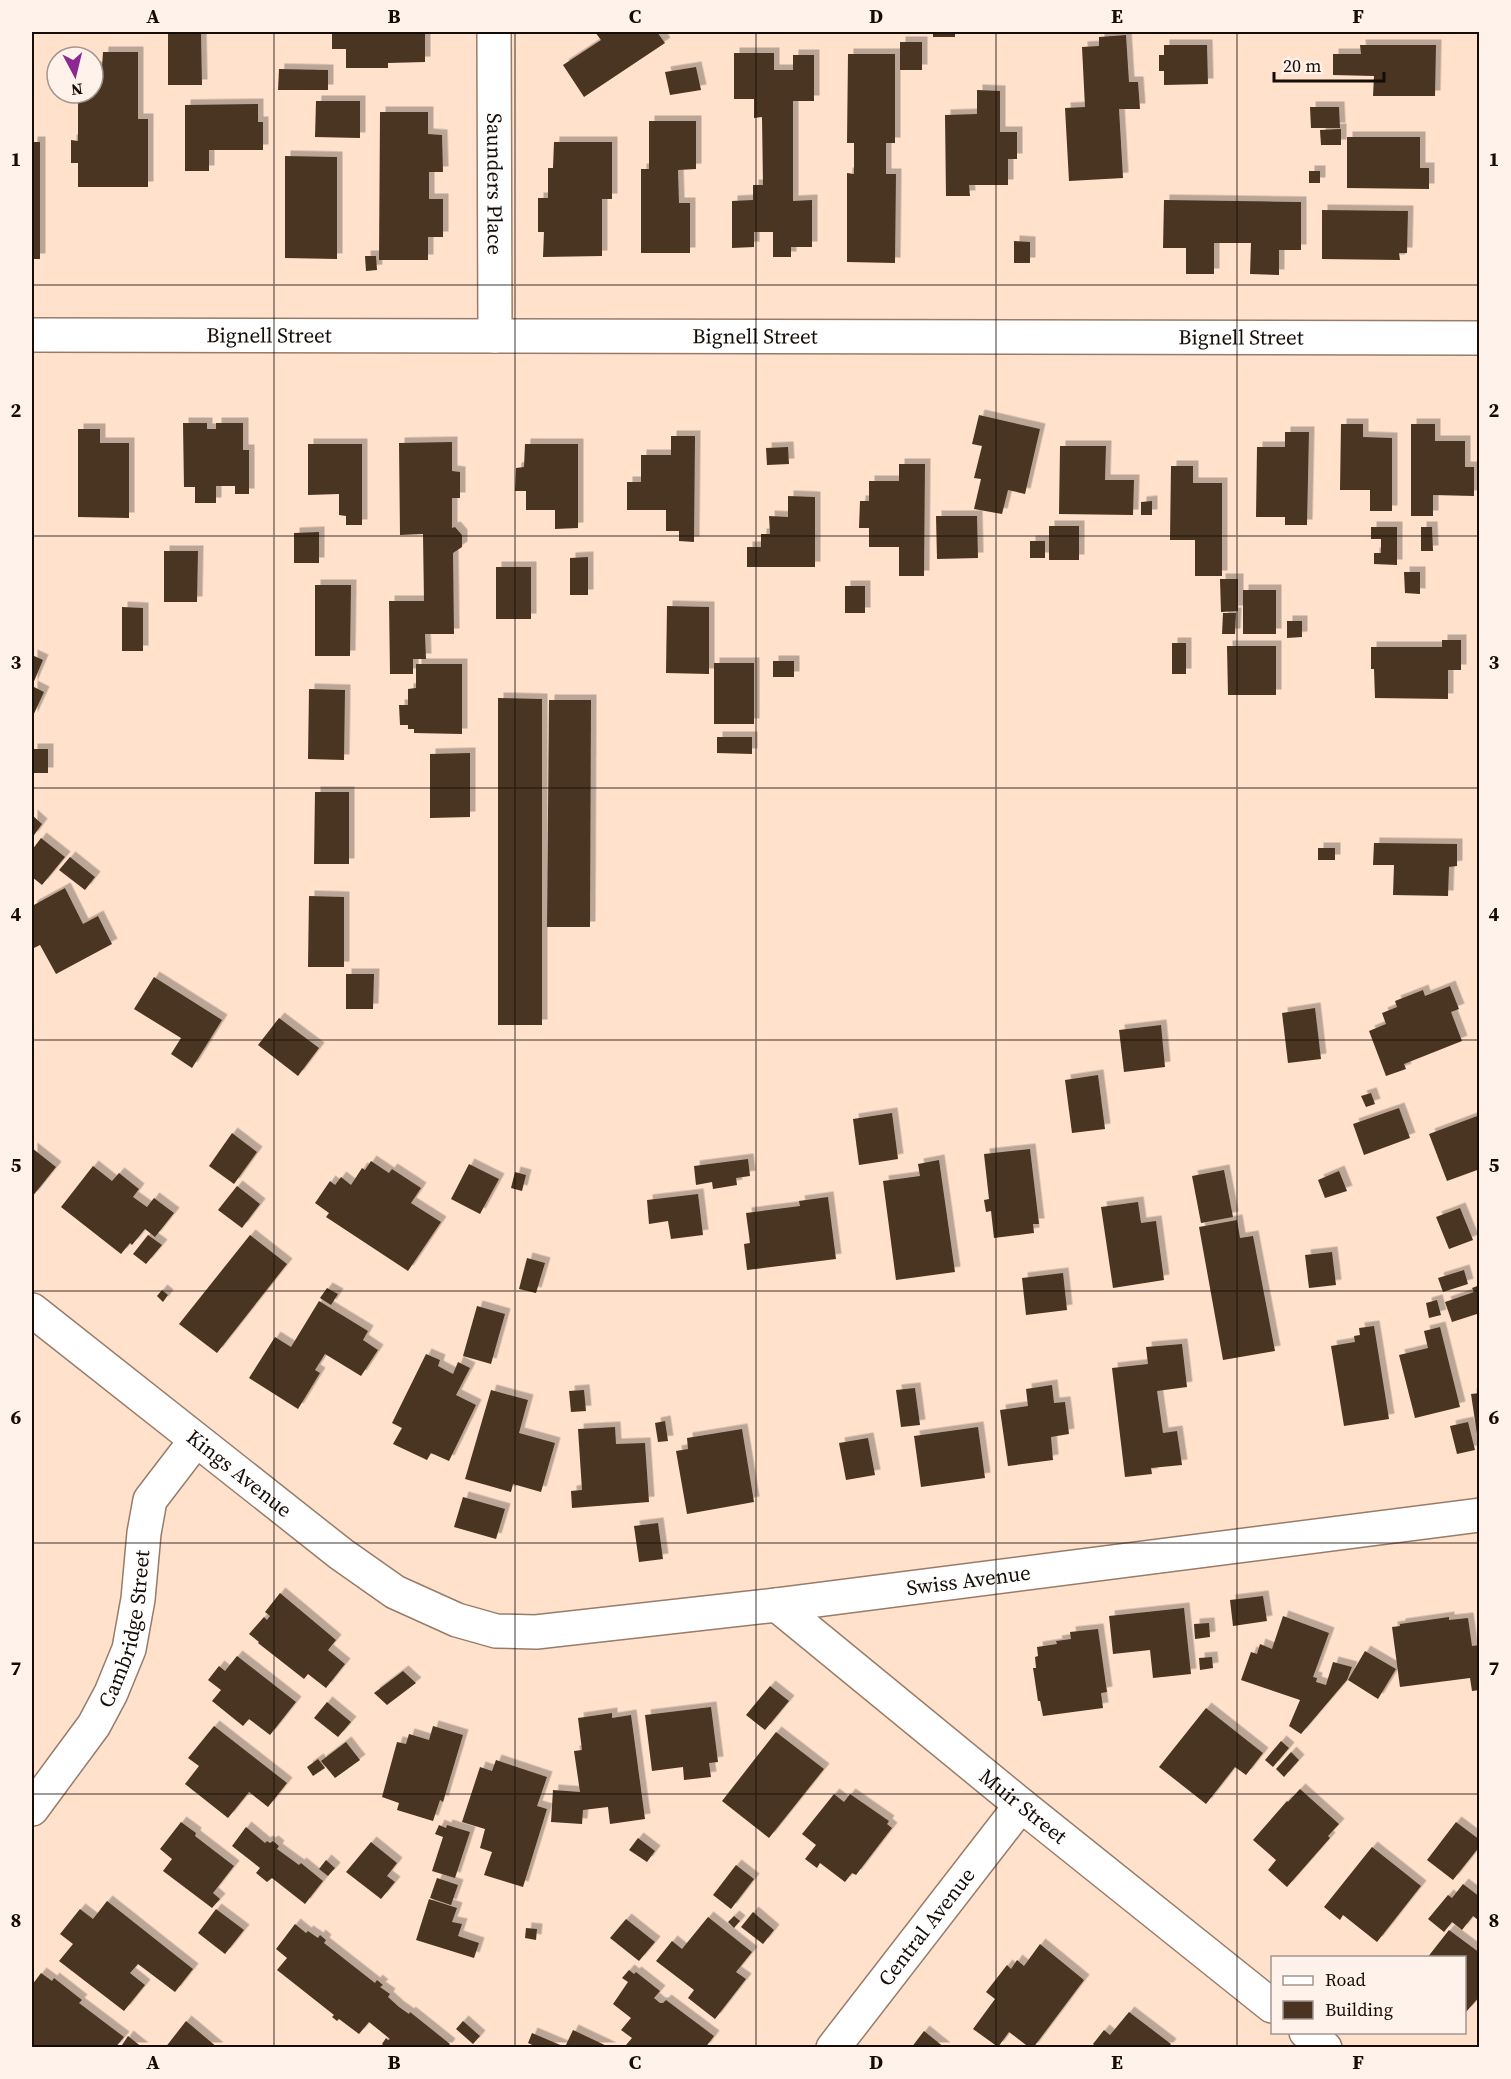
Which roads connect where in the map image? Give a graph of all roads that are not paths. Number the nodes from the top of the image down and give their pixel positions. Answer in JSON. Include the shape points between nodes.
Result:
{"nodes":[{"id":1,"x":494,"y":32,"type":"edge"},
{"id":2,"x":32,"y":335,"type":"edge"},
{"id":3,"x":495,"y":336,"type":"junction"},
{"id":4,"x":1479,"y":338,"type":"edge"},
{"id":5,"x":32,"y":1310,"type":"edge"},
{"id":6,"x":196,"y":1440,"type":"junction"},
{"id":7,"x":1479,"y":1515,"type":"edge"},
{"id":8,"x":777,"y":1605,"type":"junction"},
{"id":9,"x":457,"y":1620,"type":"joint"},
{"id":10,"x":1021,"y":1805,"type":"junction"},
{"id":11,"x":32,"y":1809,"type":"edge"},
{"id":12,"x":1271,"y":2005,"type":"edge"},
{"id":13,"x":1308,"y":2034,"type":"edge"},
{"id":14,"x":833,"y":2048,"type":"edge"},
{"id":15,"x":1325,"y":2048,"type":"edge"}],
"edges":[{"from":1,"to":3,"type":"street","name":"Saunders Place"},
{"from":2,"to":3,"type":"street","name":"Bignell Street"},
{"from":3,"to":4,"type":"street","name":"Bignell Street"},
{"from":5,"to":6,"type":"street","name":"Kings Avenue"},
{"from":6,"to":9,"type":"street","name":"Kings Avenue","via":[[386,1586]]},
{"from":6,"to":11,"type":"street","name":"Cambridge Street","via":[[150,1500],[129,1649],[111,1693],[94,1725]]},
{"from":7,"to":8,"type":"street","name":"Swiss Avenue"},
{"from":8,"to":9,"type":"street","name":"Swiss Avenue","via":[[536,1632],[496,1631]]},
{"from":8,"to":10,"type":"street","name":"Muir Street"},
{"from":10,"to":12,"type":"street","name":"Muir Street"},
{"from":10,"to":14,"type":"street","name":"Central Avenue"},
{"from":13,"to":15,"type":"street"}]}
